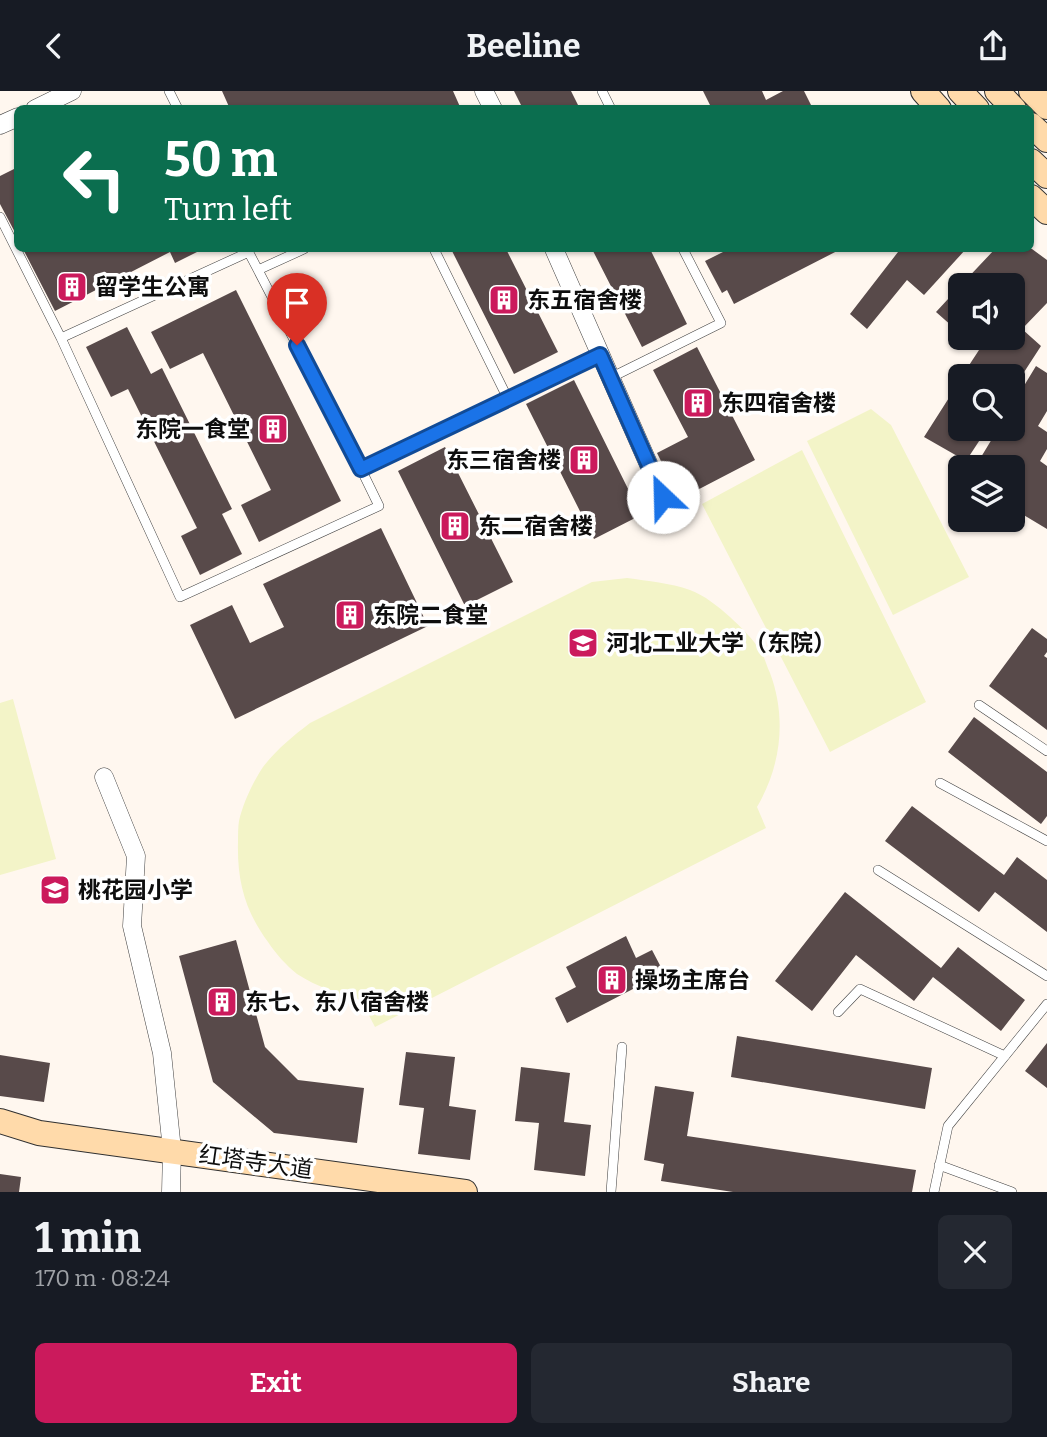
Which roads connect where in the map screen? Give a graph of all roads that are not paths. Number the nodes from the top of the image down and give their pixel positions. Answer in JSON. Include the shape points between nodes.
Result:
{"nodes":[{"id":1,"x":72,"y":91,"type":"edge"},
{"id":2,"x":923,"y":91,"type":"edge"},
{"id":3,"x":960,"y":91,"type":"edge"},
{"id":4,"x":997,"y":91,"type":"edge"},
{"id":5,"x":1031,"y":91,"type":"edge"},
{"id":6,"x":43,"y":105,"type":"edge"},
{"id":7,"x":935,"y":105,"type":"edge"},
{"id":8,"x":973,"y":105,"type":"edge"},
{"id":9,"x":1010,"y":105,"type":"edge"},
{"id":10,"x":1047,"y":107,"type":"edge"},
{"id":11,"x":1034,"y":128,"type":"edge"},
{"id":12,"x":1047,"y":140,"type":"edge"},
{"id":13,"x":1034,"y":164,"type":"edge"},
{"id":14,"x":1047,"y":176,"type":"edge"},
{"id":15,"x":1034,"y":200,"type":"edge"},
{"id":16,"x":1047,"y":212,"type":"edge"},
{"id":17,"x":0,"y":217,"type":"edge"},
{"id":18,"x":14,"y":245,"type":"edge"},
{"id":19,"x":18,"y":252,"type":"edge"},
{"id":20,"x":244,"y":252,"type":"edge"},
{"id":21,"x":249,"y":252,"type":"edge"},
{"id":22,"x":297,"y":252,"type":"edge"},
{"id":23,"x":436,"y":252,"type":"edge"},
{"id":24,"x":555,"y":252,"type":"edge"},
{"id":25,"x":685,"y":252,"type":"edge"},
{"id":26,"x":258,"y":270,"type":"junction"},
{"id":27,"x":61,"y":338,"type":"junction"},
{"id":28,"x":600,"y":355,"type":"junction"},
{"id":29,"x":610,"y":379,"type":"junction"},
{"id":30,"x":509,"y":399,"type":"junction"},
{"id":31,"x":361,"y":469,"type":"junction"},
{"id":32,"x":663,"y":497,"type":"dead end"},
{"id":33,"x":979,"y":705,"type":"dead end"},
{"id":34,"x":1047,"y":751,"type":"edge"},
{"id":35,"x":104,"y":776,"type":"dead end"},
{"id":36,"x":940,"y":783,"type":"dead end"},
{"id":37,"x":1047,"y":841,"type":"edge"},
{"id":38,"x":878,"y":870,"type":"dead end"},
{"id":39,"x":1047,"y":976,"type":"edge"},
{"id":40,"x":1047,"y":1004,"type":"edge"},
{"id":41,"x":838,"y":1011,"type":"dead end"},
{"id":42,"x":622,"y":1047,"type":"dead end"},
{"id":43,"x":1005,"y":1056,"type":"junction"},
{"id":44,"x":0,"y":1121,"type":"edge"},
{"id":45,"x":172,"y":1150,"type":"junction"},
{"id":46,"x":939,"y":1165,"type":"junction"},
{"id":47,"x":423,"y":1189,"type":"edge"},
{"id":48,"x":171,"y":1192,"type":"edge"},
{"id":49,"x":465,"y":1192,"type":"edge"},
{"id":50,"x":611,"y":1192,"type":"edge"},
{"id":51,"x":934,"y":1192,"type":"edge"},
{"id":52,"x":1012,"y":1192,"type":"edge"}],
"edges":[{"from":1,"to":6,"type":"street"},
{"from":2,"to":7,"type":"street"},
{"from":3,"to":8,"type":"street"},
{"from":4,"to":9,"type":"street"},
{"from":5,"to":10,"type":"street"},
{"from":11,"to":12,"type":"street"},
{"from":13,"to":14,"type":"street"},
{"from":15,"to":16,"type":"street"},
{"from":17,"to":18,"type":"lane"},
{"from":19,"to":27,"type":"lane"},
{"from":20,"to":27,"type":"lane"},
{"from":21,"to":26,"type":"lane"},
{"from":22,"to":26,"type":"lane"},
{"from":23,"to":30,"type":"lane"},
{"from":24,"to":28,"type":"street"},
{"from":25,"to":29,"type":"lane","via":[[721,323]]},
{"from":26,"to":31,"type":"lane"},
{"from":27,"to":31,"type":"lane","via":[[180,597],[379,506]]},
{"from":28,"to":29,"type":"street"},
{"from":28,"to":30,"type":"lane"},
{"from":29,"to":32,"type":"street"},
{"from":30,"to":31,"type":"lane"},
{"from":33,"to":34,"type":"lane"},
{"from":35,"to":45,"type":"street","via":[[136,856],[132,926],[162,1053]]},
{"from":36,"to":37,"type":"lane"},
{"from":38,"to":39,"type":"lane"},
{"from":40,"to":43,"type":"lane"},
{"from":41,"to":43,"type":"lane","via":[[860,989]]},
{"from":42,"to":50,"type":"lane"},
{"from":43,"to":46,"type":"lane","via":[[948,1126]]},
{"from":44,"to":45,"type":"street","name":"红塔寺大道","via":[[39,1133]]},
{"from":45,"to":47,"type":"street","name":"红塔寺大道"},
{"from":45,"to":48,"type":"street"},
{"from":46,"to":51,"type":"lane"},
{"from":46,"to":52,"type":"lane"},
{"from":47,"to":49,"type":"street","name":"红塔寺大道"}]}
